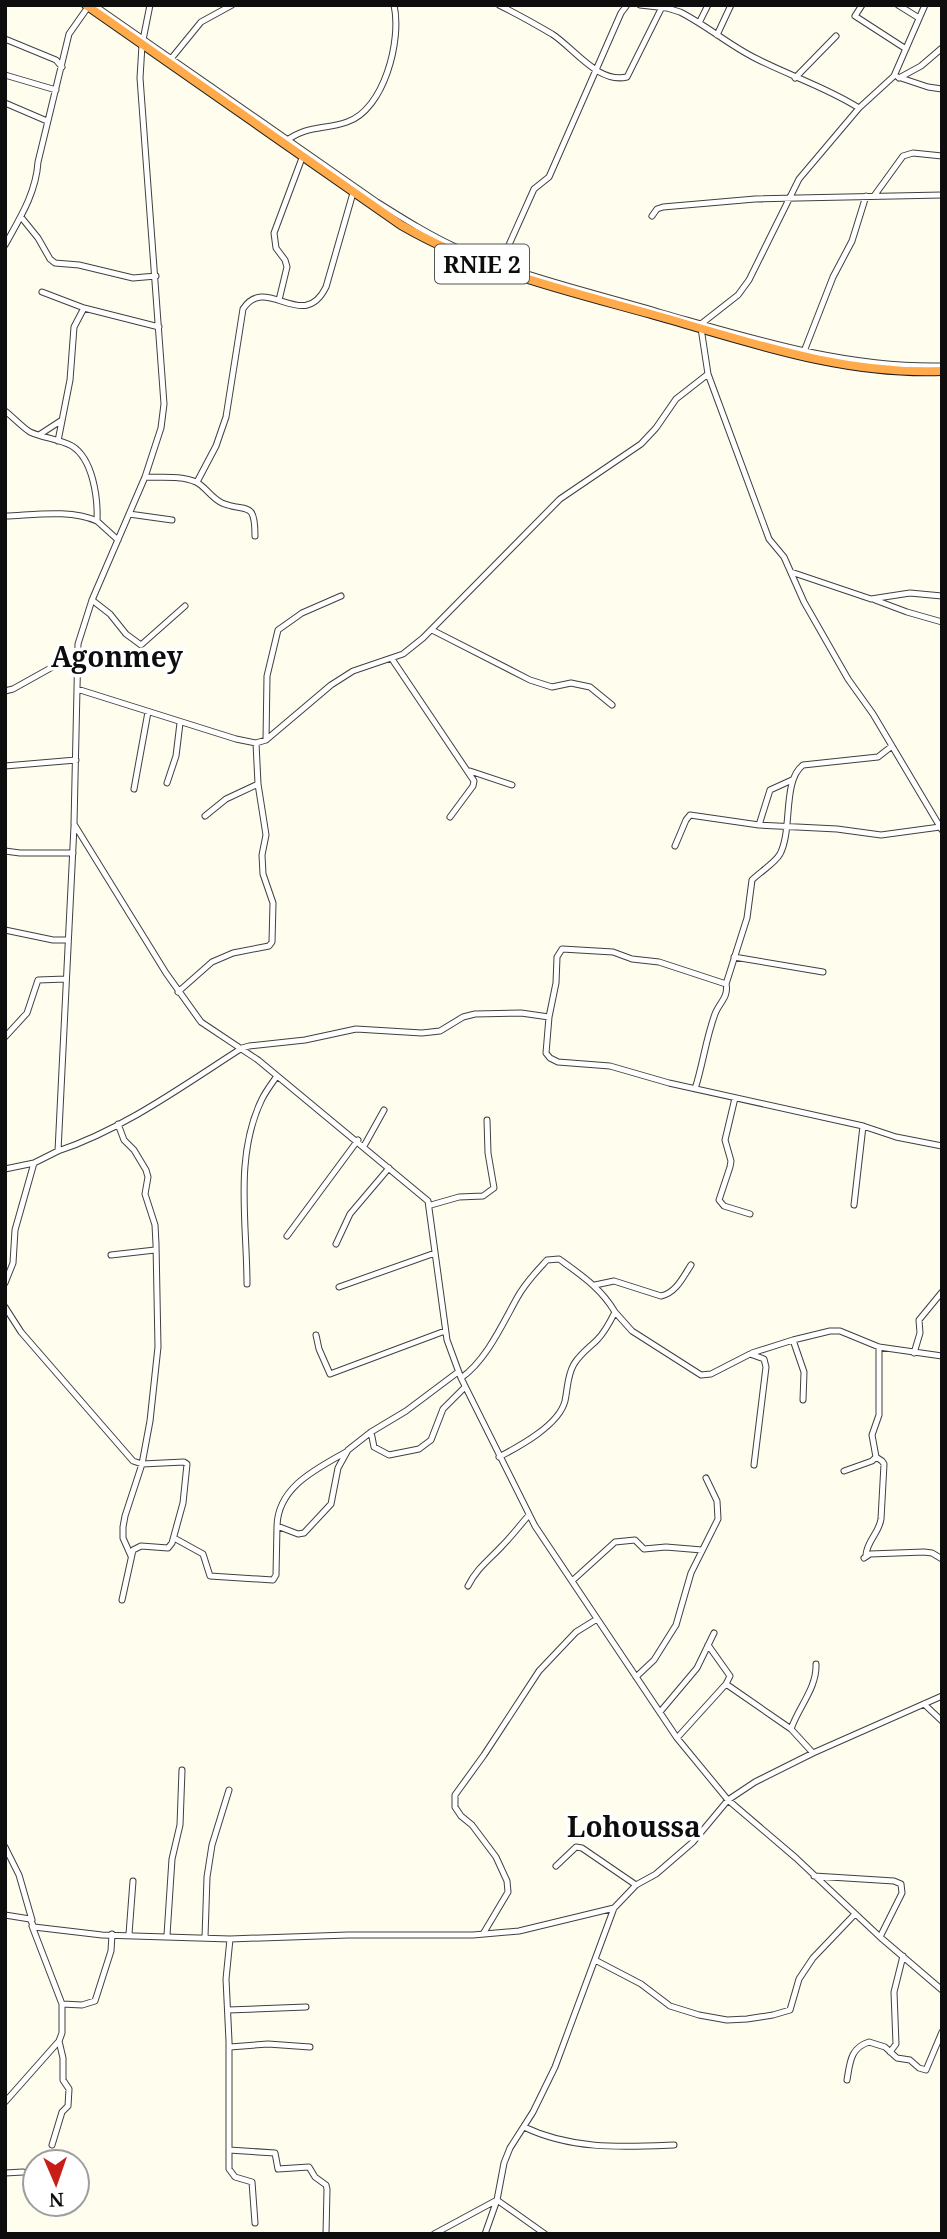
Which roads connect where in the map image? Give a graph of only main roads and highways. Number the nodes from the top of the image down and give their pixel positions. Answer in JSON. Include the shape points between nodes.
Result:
{"nodes":[{"id":1,"x":89,"y":6,"type":"edge"},
{"id":2,"x":942,"y":371,"type":"edge"}],
"edges":[{"from":1,"to":2,"type":"highway","name":"RNIE 2","number":"RNIE 2","via":[[352,193],[422,237],[499,267],[803,354],[874,369]]}]}
